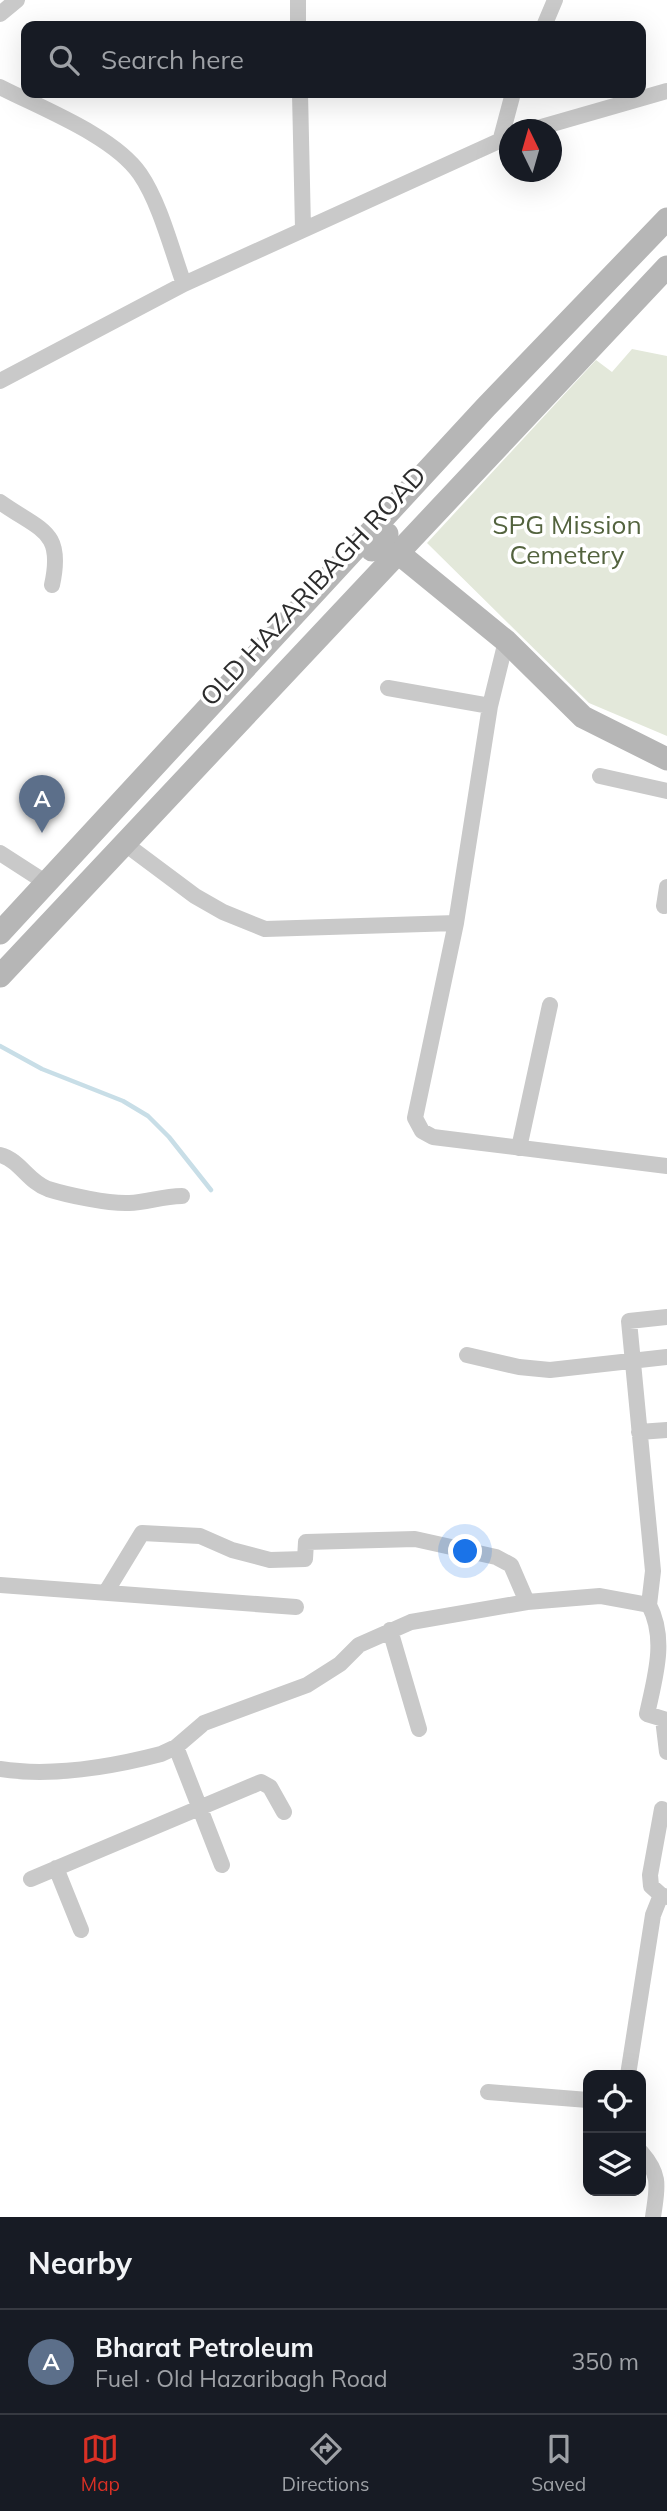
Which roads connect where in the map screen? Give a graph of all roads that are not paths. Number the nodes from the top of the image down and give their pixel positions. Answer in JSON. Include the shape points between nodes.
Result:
{"nodes":[{"id":1,"x":17,"y":0,"type":"edge"},
{"id":2,"x":298,"y":0,"type":"edge"},
{"id":3,"x":555,"y":0,"type":"edge"},
{"id":4,"x":0,"y":14,"type":"edge"},
{"id":5,"x":298,"y":21,"type":"edge"},
{"id":6,"x":546,"y":21,"type":"edge"},
{"id":7,"x":0,"y":87,"type":"edge"},
{"id":8,"x":667,"y":91,"type":"edge"},
{"id":9,"x":646,"y":97,"type":"edge"},
{"id":10,"x":21,"y":98,"type":"edge"},
{"id":11,"x":21,"y":98,"type":"edge"},
{"id":12,"x":300,"y":98,"type":"edge"},
{"id":13,"x":512,"y":98,"type":"edge"},
{"id":14,"x":643,"y":98,"type":"edge"},
{"id":15,"x":508,"y":119,"type":"edge"},
{"id":16,"x":562,"y":121,"type":"edge"},
{"id":17,"x":499,"y":140,"type":"edge"},
{"id":18,"x":667,"y":219,"type":"edge"},
{"id":19,"x":303,"y":229,"type":"junction"},
{"id":20,"x":667,"y":237,"type":"edge"},
{"id":21,"x":667,"y":251,"type":"edge"},
{"id":22,"x":667,"y":267,"type":"edge"},
{"id":23,"x":184,"y":284,"type":"junction"},
{"id":24,"x":0,"y":381,"type":"edge"},
{"id":25,"x":0,"y":502,"type":"edge"},
{"id":26,"x":384,"y":544,"type":"junction"},
{"id":27,"x":52,"y":585,"type":"dead end"},
{"id":28,"x":506,"y":641,"type":"junction"},
{"id":29,"x":388,"y":688,"type":"dead end"},
{"id":30,"x":490,"y":706,"type":"junction"},
{"id":31,"x":667,"y":760,"type":"edge"},
{"id":32,"x":600,"y":776,"type":"dead end"},
{"id":33,"x":667,"y":791,"type":"edge"},
{"id":34,"x":124,"y":843,"type":"junction"},
{"id":35,"x":0,"y":853,"type":"edge"},
{"id":36,"x":46,"y":882,"type":"junction"},
{"id":37,"x":667,"y":887,"type":"edge"},
{"id":38,"x":664,"y":906,"type":"dead end"},
{"id":39,"x":456,"y":923,"type":"junction"},
{"id":40,"x":0,"y":933,"type":"edge"},
{"id":41,"x":0,"y":945,"type":"edge"},
{"id":42,"x":0,"y":960,"type":"edge"},
{"id":43,"x":0,"y":976,"type":"edge"},
{"id":44,"x":550,"y":1005,"type":"dead end"},
{"id":45,"x":519,"y":1148,"type":"junction"},
{"id":46,"x":0,"y":1155,"type":"edge"},
{"id":47,"x":667,"y":1166,"type":"edge"},
{"id":48,"x":182,"y":1196,"type":"dead end"},
{"id":49,"x":667,"y":1317,"type":"edge"},
{"id":50,"x":467,"y":1355,"type":"dead end"},
{"id":51,"x":667,"y":1357,"type":"edge"},
{"id":52,"x":632,"y":1361,"type":"junction"},
{"id":53,"x":667,"y":1430,"type":"edge"},
{"id":54,"x":639,"y":1432,"type":"junction"},
{"id":55,"x":0,"y":1585,"type":"edge"},
{"id":56,"x":106,"y":1592,"type":"junction"},
{"id":57,"x":527,"y":1602,"type":"junction"},
{"id":58,"x":649,"y":1605,"type":"junction"},
{"id":59,"x":296,"y":1607,"type":"dead end"},
{"id":60,"x":390,"y":1630,"type":"junction"},
{"id":61,"x":665,"y":1720,"type":"edge"},
{"id":62,"x":419,"y":1729,"type":"dead end"},
{"id":63,"x":176,"y":1746,"type":"junction"},
{"id":64,"x":667,"y":1752,"type":"edge"},
{"id":65,"x":0,"y":1769,"type":"edge"},
{"id":66,"x":199,"y":1805,"type":"junction"},
{"id":67,"x":662,"y":1809,"type":"dead end"},
{"id":68,"x":284,"y":1812,"type":"dead end"},
{"id":69,"x":222,"y":1865,"type":"dead end"},
{"id":70,"x":56,"y":1868,"type":"junction"},
{"id":71,"x":31,"y":1878,"type":"dead end"},
{"id":72,"x":664,"y":1896,"type":"edge"},
{"id":73,"x":81,"y":1930,"type":"dead end"},
{"id":74,"x":629,"y":2070,"type":"edge"},
{"id":75,"x":488,"y":2092,"type":"dead end"},
{"id":76,"x":583,"y":2100,"type":"edge"},
{"id":77,"x":646,"y":2158,"type":"edge"},
{"id":78,"x":653,"y":2217,"type":"edge"}],
"edges":[{"from":1,"to":4,"type":"street"},
{"from":2,"to":5,"type":"street"},
{"from":3,"to":6,"type":"street"},
{"from":7,"to":11,"type":"street"},
{"from":8,"to":9,"type":"street"},
{"from":10,"to":23,"type":"street","via":[[86,132],[120,154],[140,174]]},
{"from":12,"to":19,"type":"street"},
{"from":13,"to":15,"type":"street"},
{"from":14,"to":16,"type":"street"},
{"from":17,"to":19,"type":"street"},
{"from":18,"to":26,"type":"street"},
{"from":19,"to":23,"type":"street"},
{"from":20,"to":26,"type":"street","name":"OLD HAZARIBAGH ROAD"},
{"from":21,"to":26,"type":"street","name":"OLD HAZARIBAGH ROAD"},
{"from":22,"to":26,"type":"street"},
{"from":23,"to":24,"type":"street"},
{"from":25,"to":27,"type":"street","via":[[52,539],[57,552]]},
{"from":26,"to":28,"type":"street"},
{"from":26,"to":34,"type":"street"},
{"from":26,"to":36,"type":"street"},
{"from":26,"to":41,"type":"street","name":"OLD HAZARIBAGH ROAD"},
{"from":26,"to":42,"type":"street","name":"OLD HAZARIBAGH ROAD"},
{"from":28,"to":30,"type":"street"},
{"from":28,"to":31,"type":"street","via":[[583,717]]},
{"from":29,"to":30,"type":"street"},
{"from":30,"to":39,"type":"street"},
{"from":32,"to":33,"type":"street"},
{"from":34,"to":39,"type":"street","via":[[195,895],[265,929]]},
{"from":34,"to":43,"type":"street"},
{"from":35,"to":36,"type":"street"},
{"from":36,"to":40,"type":"street"},
{"from":37,"to":38,"type":"street"},
{"from":39,"to":45,"type":"street","via":[[415,1118],[422,1131],[433,1137]]},
{"from":44,"to":45,"type":"street"},
{"from":45,"to":47,"type":"street"},
{"from":46,"to":48,"type":"street","via":[[48,1189],[126,1204]]},
{"from":49,"to":52,"type":"street","via":[[629,1321]]},
{"from":50,"to":52,"type":"street","via":[[550,1370]]},
{"from":51,"to":52,"type":"street"},
{"from":52,"to":54,"type":"street"},
{"from":53,"to":54,"type":"street"},
{"from":54,"to":58,"type":"street","via":[[653,1571]]},
{"from":55,"to":56,"type":"street"},
{"from":56,"to":57,"type":"street","via":[[142,1533],[164,1532],[200,1536],[270,1560],[305,1559],[306,1542],[415,1539],[496,1557],[511,1565]]},
{"from":56,"to":59,"type":"street"},
{"from":57,"to":58,"type":"street","via":[[600,1595]]},
{"from":57,"to":60,"type":"street","via":[[411,1622]]},
{"from":58,"to":61,"type":"street","via":[[663,1631],[661,1674],[647,1714]]},
{"from":60,"to":62,"type":"street"},
{"from":60,"to":63,"type":"street","via":[[359,1645],[307,1685],[204,1723]]},
{"from":61,"to":64,"type":"street"},
{"from":63,"to":65,"type":"street","via":[[146,1758],[53,1771]]},
{"from":63,"to":66,"type":"street"},
{"from":66,"to":68,"type":"street","via":[[261,1782],[270,1787]]},
{"from":66,"to":69,"type":"street"},
{"from":66,"to":70,"type":"street"},
{"from":67,"to":72,"type":"street","via":[[650,1875],[652,1886]]},
{"from":70,"to":71,"type":"street"},
{"from":70,"to":73,"type":"street"},
{"from":72,"to":74,"type":"street","via":[[653,1915]]},
{"from":75,"to":76,"type":"street"},
{"from":77,"to":78,"type":"street","via":[[658,2184]]}]}
